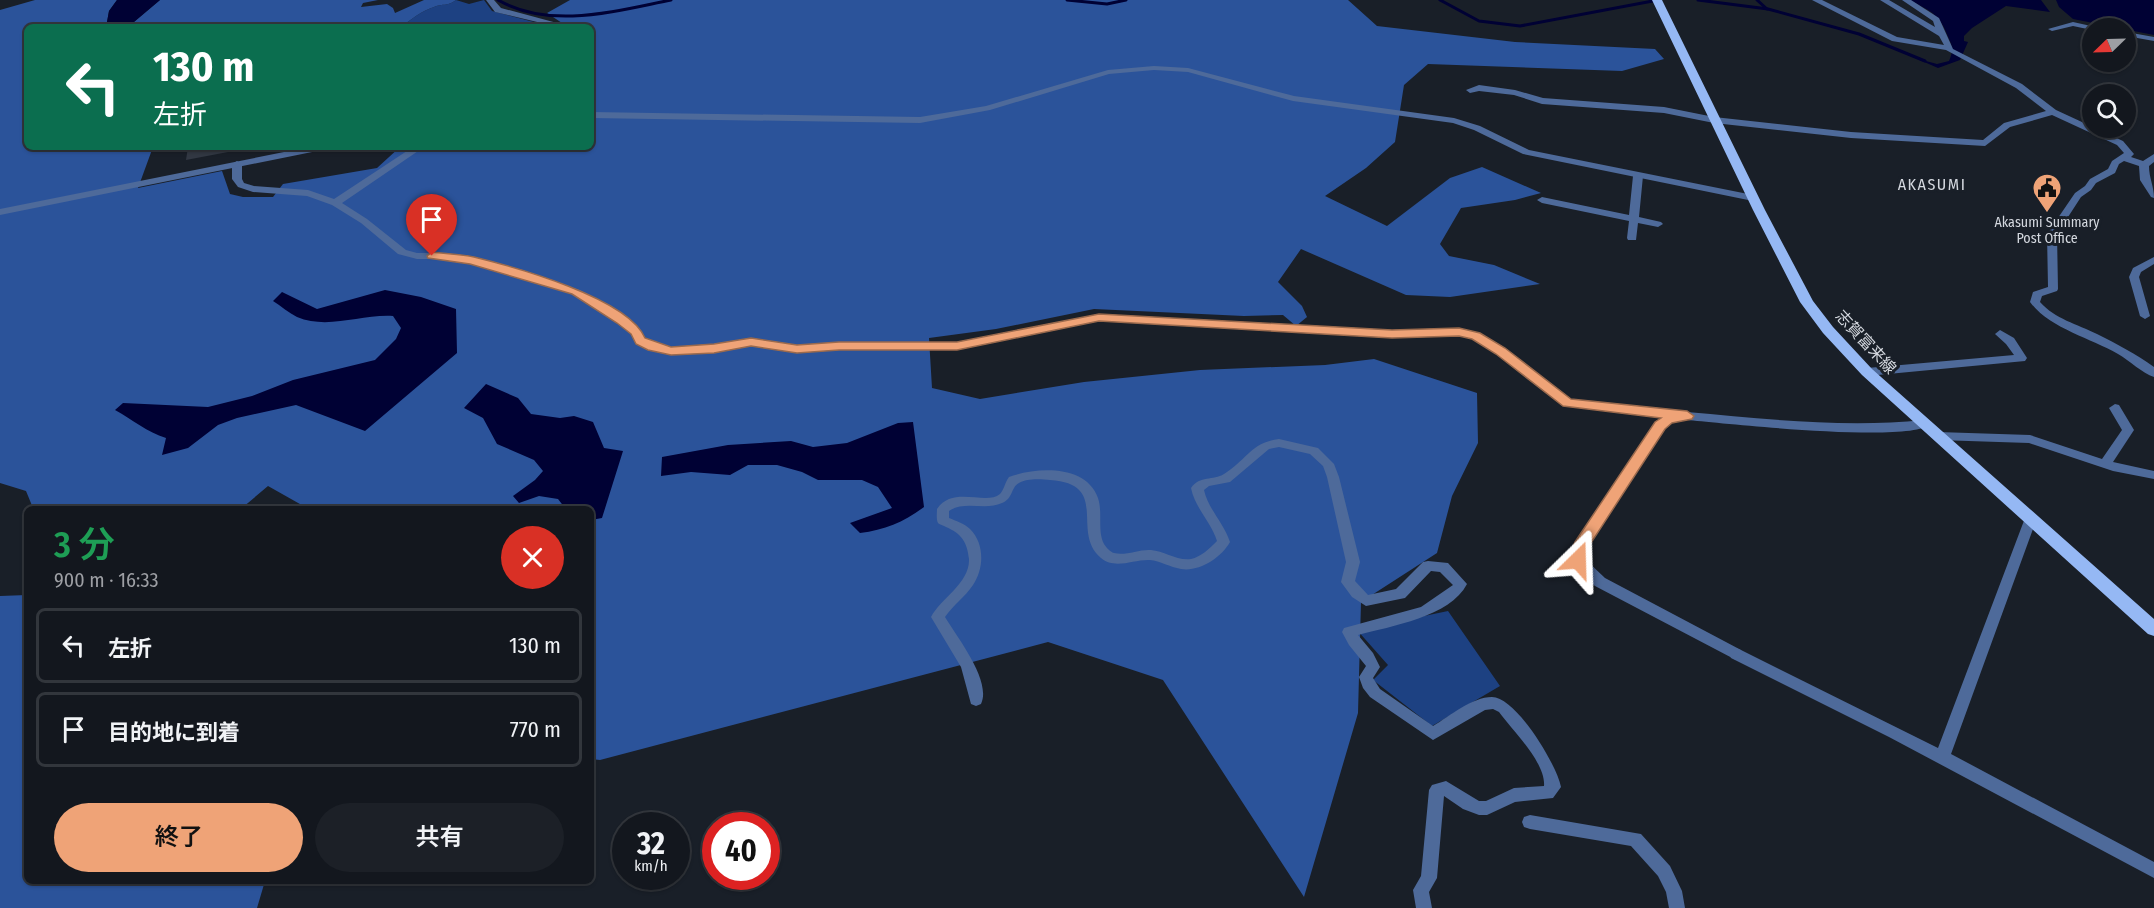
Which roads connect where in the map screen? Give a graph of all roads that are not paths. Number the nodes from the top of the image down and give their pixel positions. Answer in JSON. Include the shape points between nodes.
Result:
{"nodes":[{"id":1,"x":490,"y":0,"type":"edge"},
{"id":2,"x":1816,"y":0,"type":"edge"},
{"id":3,"x":1884,"y":0,"type":"edge"},
{"id":4,"x":1906,"y":0,"type":"edge"},
{"id":5,"x":1658,"y":2,"type":"edge"},
{"id":6,"x":556,"y":24,"type":"edge"},
{"id":7,"x":2082,"y":26,"type":"edge"},
{"id":8,"x":2052,"y":29,"type":"dead end"},
{"id":9,"x":1942,"y":34,"type":"junction"},
{"id":10,"x":2136,"y":36,"type":"edge"},
{"id":11,"x":2154,"y":39,"type":"edge"},
{"id":12,"x":1949,"y":49,"type":"junction"},
{"id":13,"x":1470,"y":90,"type":"dead end"},
{"id":14,"x":2053,"y":112,"type":"junction"},
{"id":15,"x":594,"y":115,"type":"edge"},
{"id":16,"x":1714,"y":120,"type":"junction"},
{"id":17,"x":307,"y":150,"type":"edge"},
{"id":18,"x":414,"y":150,"type":"edge"},
{"id":19,"x":2154,"y":157,"type":"edge"},
{"id":20,"x":2125,"y":158,"type":"junction"},
{"id":21,"x":237,"y":164,"type":"junction"},
{"id":22,"x":2144,"y":165,"type":"junction"},
{"id":23,"x":1638,"y":176,"type":"junction"},
{"id":24,"x":2154,"y":195,"type":"edge"},
{"id":25,"x":1753,"y":198,"type":"junction"},
{"id":26,"x":1542,"y":200,"type":"dead end"},
{"id":27,"x":335,"y":203,"type":"junction"},
{"id":28,"x":0,"y":212,"type":"edge"},
{"id":29,"x":1635,"y":219,"type":"junction"},
{"id":30,"x":1658,"y":224,"type":"dead end"},
{"id":31,"x":1632,"y":238,"type":"dead end"},
{"id":32,"x":2154,"y":260,"type":"edge"},
{"id":33,"x":2145,"y":316,"type":"dead end"},
{"id":34,"x":2000,"y":334,"type":"dead end"},
{"id":35,"x":1867,"y":372,"type":"junction"},
{"id":36,"x":2154,"y":373,"type":"edge"},
{"id":37,"x":2115,"y":408,"type":"dead end"},
{"id":38,"x":1687,"y":416,"type":"junction"},
{"id":39,"x":1924,"y":424,"type":"junction"},
{"id":40,"x":1938,"y":436,"type":"junction"},
{"id":41,"x":2104,"y":464,"type":"junction"},
{"id":42,"x":2154,"y":476,"type":"edge"},
{"id":43,"x":2031,"y":518,"type":"junction"},
{"id":44,"x":2154,"y":629,"type":"edge"},
{"id":45,"x":976,"y":700,"type":"dead end"},
{"id":46,"x":1942,"y":757,"type":"junction"},
{"id":47,"x":1530,"y":822,"type":"dead end"},
{"id":48,"x":2154,"y":870,"type":"edge"},
{"id":49,"x":1424,"y":908,"type":"edge"},
{"id":50,"x":1677,"y":908,"type":"edge"}],
"edges":[{"from":1,"to":6,"type":"street","via":[[498,10]]},
{"from":2,"to":12,"type":"street","via":[[1895,39]]},
{"from":3,"to":9,"type":"street"},
{"from":4,"to":9,"type":"street","via":[[1936,20]]},
{"from":5,"to":16,"type":"main road","name":"志賀富来線"},
{"from":7,"to":8,"type":"street"},
{"from":9,"to":12,"type":"street"},
{"from":10,"to":11,"type":"street"},
{"from":12,"to":14,"type":"street","via":[[2019,86]]},
{"from":13,"to":16,"type":"street","via":[[1496,90],[1542,101],[1664,110]]},
{"from":14,"to":16,"type":"street","via":[[2019,119],[1990,135],[1985,143],[1851,135]]},
{"from":14,"to":20,"type":"street","via":[[2120,143],[2129,154]]},
{"from":15,"to":23,"type":"street","via":[[921,120],[987,108],[1108,72],[1173,69],[1215,76],[1293,98],[1454,121],[1527,152]]},
{"from":16,"to":25,"type":"main road","name":"志賀富来線"},
{"from":17,"to":21,"type":"street"},
{"from":18,"to":27,"type":"street"},
{"from":19,"to":22,"type":"street"},
{"from":20,"to":22,"type":"street"},
{"from":20,"to":36,"type":"street","via":[[2078,195],[2052,234],[2053,289],[2037,294],[2035,302],[2053,318],[2123,352]]},
{"from":21,"to":27,"type":"street","via":[[241,185],[308,193]]},
{"from":21,"to":28,"type":"street"},
{"from":22,"to":24,"type":"street","via":[[2145,180]]},
{"from":23,"to":25,"type":"street"},
{"from":23,"to":29,"type":"street"},
{"from":25,"to":35,"type":"main road","name":"志賀富来線","via":[[1807,302]]},
{"from":26,"to":29,"type":"street"},
{"from":27,"to":38,"type":"street","via":[[402,252],[471,260],[576,292],[622,320],[640,341],[671,351],[751,342],[797,349],[957,346],[1099,318],[1392,334],[1459,332],[1476,336],[1501,351],[1568,403]]},
{"from":29,"to":30,"type":"street"},
{"from":29,"to":31,"type":"street"},
{"from":32,"to":33,"type":"street","via":[[2134,277]]},
{"from":34,"to":35,"type":"street","via":[[2021,358]]},
{"from":35,"to":39,"type":"main road","name":"志賀富来線"},
{"from":37,"to":41,"type":"street","via":[[2128,430]]},
{"from":38,"to":39,"type":"street","via":[[1839,429]]},
{"from":38,"to":46,"type":"street","via":[[1668,419],[1660,426],[1581,546],[1578,560],[1584,569],[1600,582],[1736,654]]},
{"from":39,"to":40,"type":"main road","name":"志賀富来線"},
{"from":40,"to":41,"type":"street","via":[[2030,439]]},
{"from":40,"to":43,"type":"main road","name":"志賀富来線"},
{"from":41,"to":42,"type":"street"},
{"from":43,"to":44,"type":"main road","name":"志賀富来線"},
{"from":43,"to":46,"type":"street"},
{"from":45,"to":49,"type":"street","via":[[967,660],[938,617],[968,585],[977,562],[972,541],[964,531],[943,520],[942,509],[949,503],[996,501],[1007,493],[1013,480],[1021,477],[1067,477],[1088,492],[1095,512],[1096,541],[1106,555],[1117,559],[1148,555],[1187,565],[1213,554],[1224,542],[1197,488],[1206,482],[1226,479],[1266,445],[1279,443],[1314,451],[1328,464],[1333,477],[1353,562],[1348,582],[1357,593],[1366,601],[1400,594],[1428,566],[1443,567],[1460,584],[1457,590],[1425,610],[1349,632],[1373,667],[1366,677],[1368,684],[1433,734],[1483,704],[1495,703],[1504,708],[1552,778],[1553,787],[1548,793],[1514,795],[1487,808],[1468,804],[1446,788],[1437,790],[1429,878],[1421,890]]},
{"from":46,"to":48,"type":"street"},
{"from":47,"to":50,"type":"street","via":[[1635,839],[1664,871]]}]}
